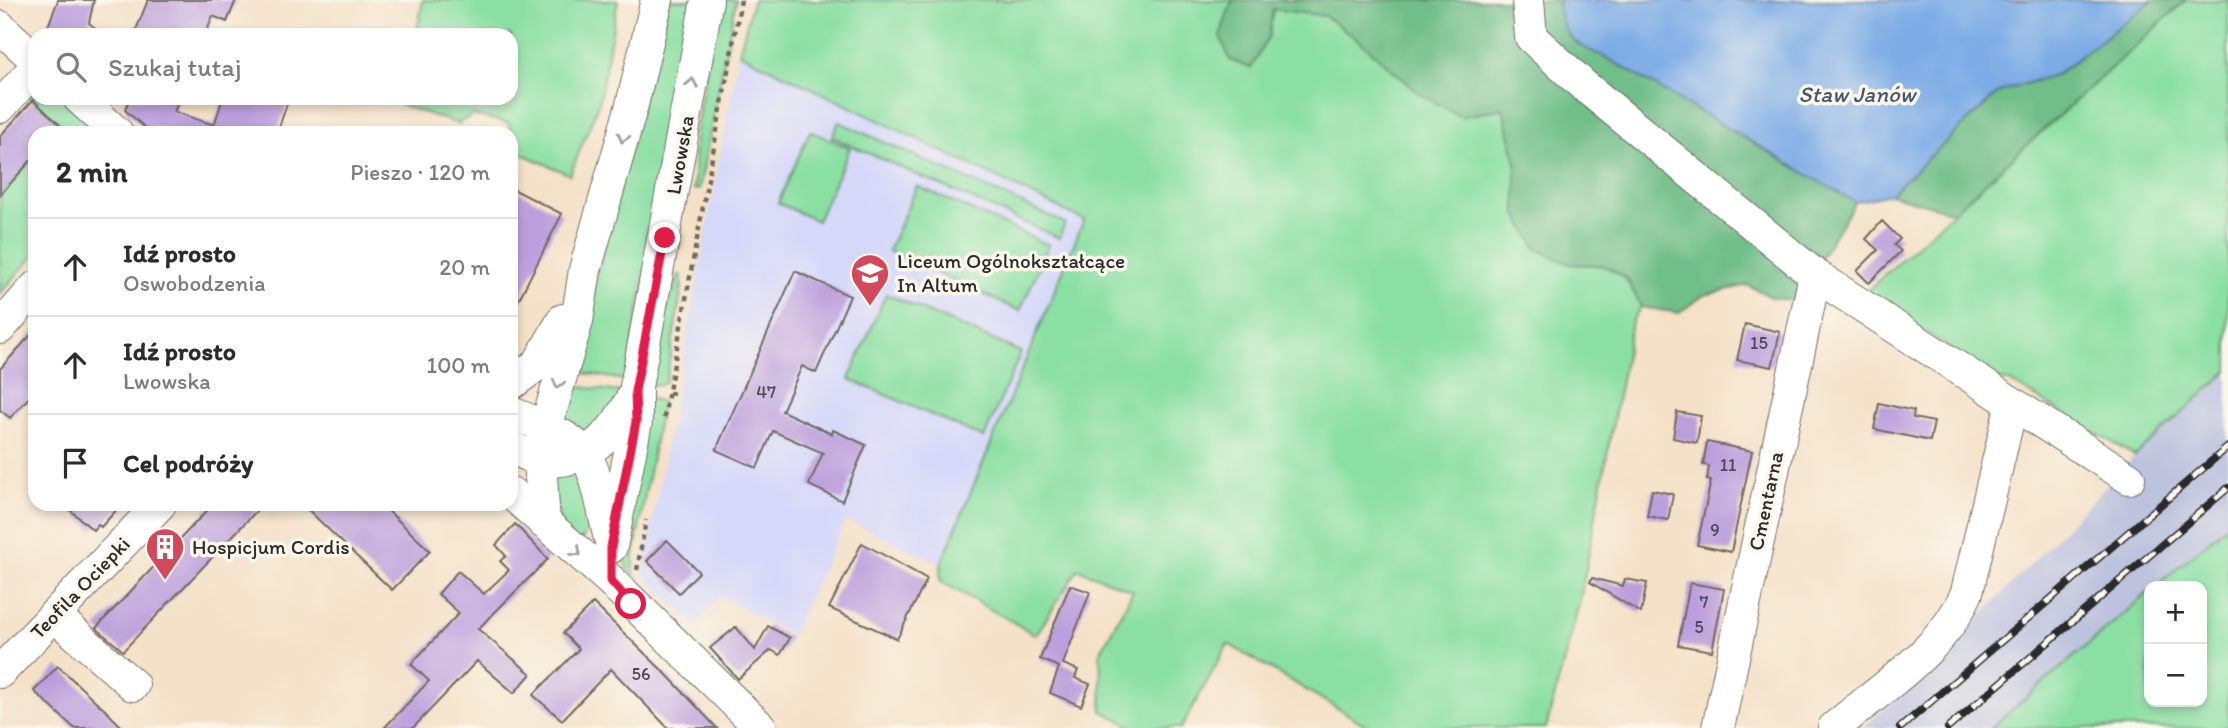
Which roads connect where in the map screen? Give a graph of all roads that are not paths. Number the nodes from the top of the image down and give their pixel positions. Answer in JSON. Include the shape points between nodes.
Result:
{"nodes":[{"id":1,"x":657,"y":0,"type":"edge"},
{"id":2,"x":707,"y":0,"type":"edge"},
{"id":3,"x":1528,"y":0,"type":"edge"},
{"id":4,"x":0,"y":27,"type":"edge"},
{"id":5,"x":28,"y":53,"type":"edge"},
{"id":6,"x":28,"y":76,"type":"edge"},
{"id":7,"x":87,"y":105,"type":"edge"},
{"id":8,"x":0,"y":107,"type":"edge"},
{"id":9,"x":109,"y":126,"type":"edge"},
{"id":10,"x":585,"y":270,"type":"junction"},
{"id":11,"x":1815,"y":275,"type":"junction"},
{"id":12,"x":28,"y":296,"type":"edge"},
{"id":13,"x":0,"y":328,"type":"edge"},
{"id":14,"x":518,"y":379,"type":"edge"},
{"id":15,"x":635,"y":391,"type":"junction"},
{"id":16,"x":2012,"y":403,"type":"junction"},
{"id":17,"x":518,"y":416,"type":"edge"},
{"id":18,"x":546,"y":426,"type":"junction"},
{"id":19,"x":518,"y":450,"type":"edge"},
{"id":20,"x":586,"y":452,"type":"junction"},
{"id":21,"x":540,"y":460,"type":"junction"},
{"id":22,"x":2129,"y":478,"type":"dead end"},
{"id":23,"x":518,"y":499,"type":"edge"},
{"id":24,"x":153,"y":511,"type":"edge"},
{"id":25,"x":544,"y":523,"type":"junction"},
{"id":26,"x":611,"y":547,"type":"junction"},
{"id":27,"x":621,"y":593,"type":"junction"},
{"id":28,"x":54,"y":615,"type":"junction"},
{"id":29,"x":0,"y":671,"type":"edge"},
{"id":30,"x":133,"y":685,"type":"dead end"},
{"id":31,"x":761,"y":728,"type":"edge"},
{"id":32,"x":1718,"y":728,"type":"edge"},
{"id":33,"x":1834,"y":728,"type":"edge"}],
"edges":[{"from":1,"to":10,"type":"street","one_way":true},
{"from":15,"to":2,"type":"street","name":"Lwowska","one_way":true},
{"from":3,"to":11,"type":"street","via":[[1531,37]]},
{"from":4,"to":5,"type":"street"},
{"from":6,"to":8,"type":"street"},
{"from":7,"to":9,"type":"street"},
{"from":10,"to":14,"type":"street","via":[[546,352]]},
{"from":10,"to":18,"type":"street","one_way":true,"via":[[577,321]]},
{"from":11,"to":16,"type":"street"},
{"from":11,"to":32,"type":"street","name":"Cmentarna"},
{"from":12,"to":13,"type":"street"},
{"from":15,"to":20,"type":"street","name":"Lwowska","via":[[620,423]]},
{"from":15,"to":26,"type":"street","name":"Lwowska","via":[[636,422]]},
{"from":16,"to":22,"type":"street"},
{"from":16,"to":33,"type":"street","via":[[1958,614],[1938,639]]},
{"from":17,"to":18,"type":"street"},
{"from":18,"to":20,"type":"street"},
{"from":18,"to":21,"type":"street"},
{"from":19,"to":21,"type":"street"},
{"from":20,"to":21,"type":"street","name":"Lwowska"},
{"from":20,"to":26,"type":"street","via":[[601,493]]},
{"from":21,"to":25,"type":"street"},
{"from":23,"to":25,"type":"street"},
{"from":24,"to":28,"type":"street","name":"Teofila Ociepki"},
{"from":25,"to":27,"type":"street","one_way":true},
{"from":26,"to":27,"type":"street"},
{"from":27,"to":31,"type":"street"},
{"from":28,"to":29,"type":"street","name":"Teofila Ociepki"},
{"from":28,"to":30,"type":"street"}]}
